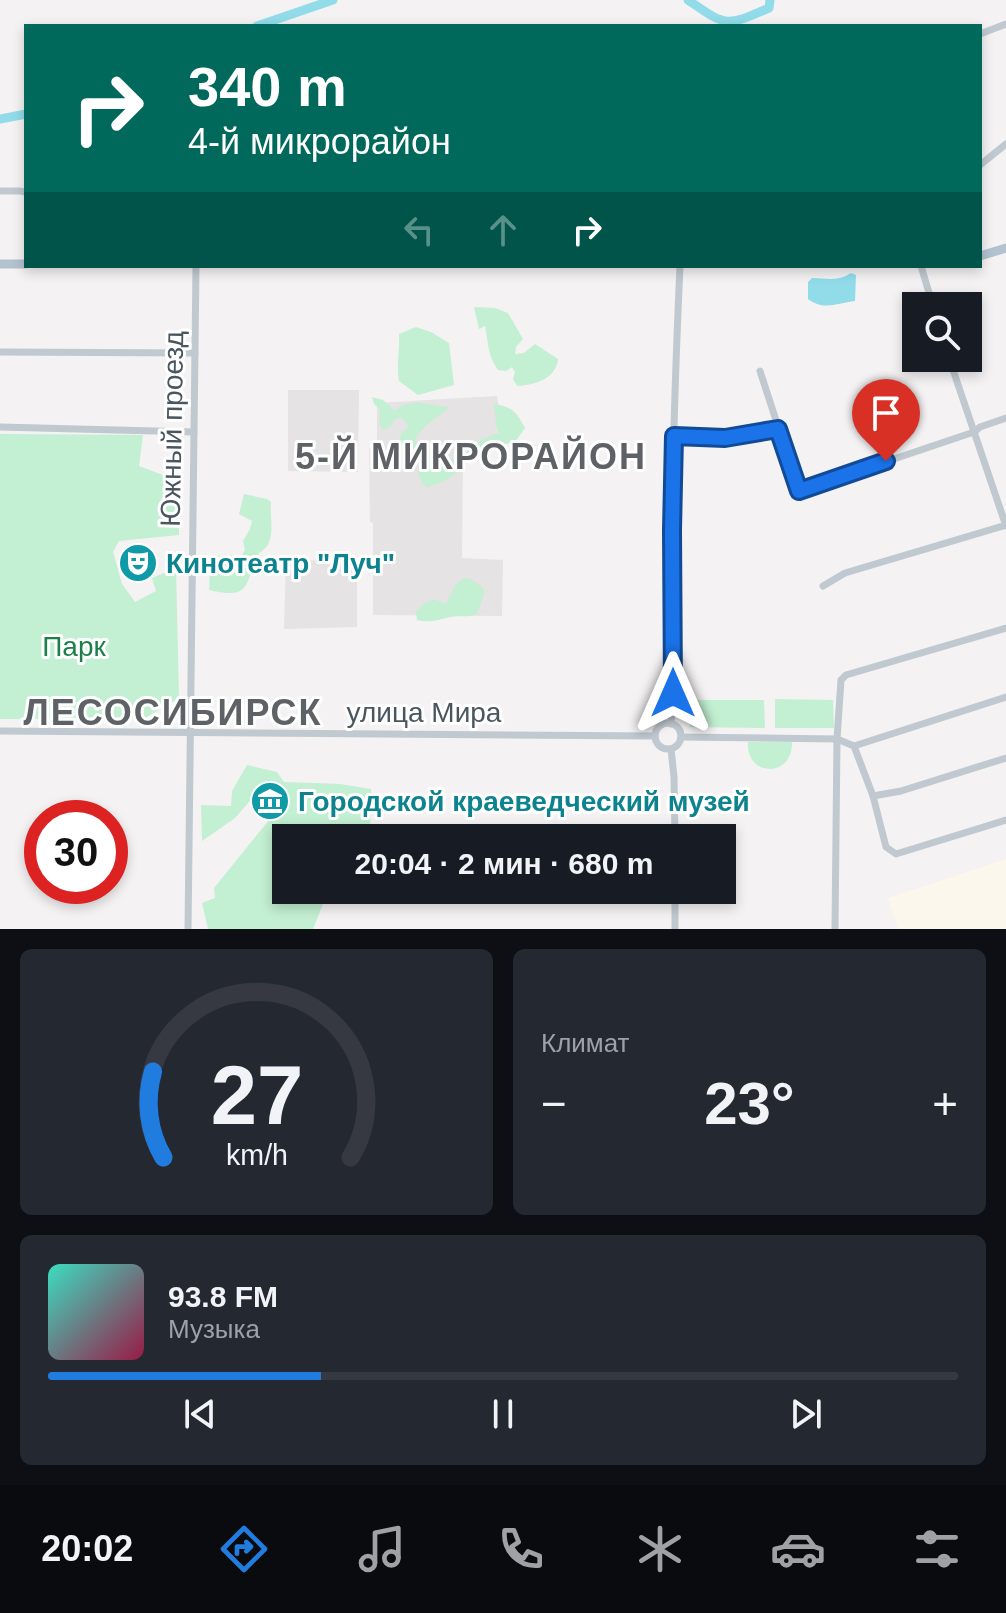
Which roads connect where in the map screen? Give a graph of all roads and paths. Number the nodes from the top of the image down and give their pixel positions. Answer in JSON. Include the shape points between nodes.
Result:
{"nodes":[{"id":1,"x":1006,"y":24,"type":"edge"},
{"id":2,"x":982,"y":33,"type":"edge"},
{"id":3,"x":1006,"y":144,"type":"edge"},
{"id":4,"x":982,"y":163,"type":"edge"},
{"id":5,"x":0,"y":191,"type":"edge"},
{"id":6,"x":24,"y":192,"type":"edge"},
{"id":7,"x":1006,"y":248,"type":"edge"},
{"id":8,"x":982,"y":255,"type":"edge"},
{"id":9,"x":0,"y":264,"type":"edge"},
{"id":10,"x":24,"y":264,"type":"edge"},
{"id":11,"x":196,"y":268,"type":"edge"},
{"id":12,"x":680,"y":268,"type":"edge"},
{"id":13,"x":922,"y":268,"type":"edge"},
{"id":14,"x":929,"y":292,"type":"edge"},
{"id":15,"x":0,"y":352,"type":"edge"},
{"id":16,"x":195,"y":353,"type":"junction"},
{"id":17,"x":760,"y":371,"type":"dead end"},
{"id":18,"x":954,"y":372,"type":"edge"},
{"id":19,"x":1006,"y":418,"type":"edge"},
{"id":20,"x":0,"y":427,"type":"edge"},
{"id":21,"x":778,"y":429,"type":"junction"},
{"id":22,"x":194,"y":432,"type":"junction"},
{"id":23,"x":974,"y":432,"type":"junction"},
{"id":24,"x":674,"y":436,"type":"junction"},
{"id":25,"x":1006,"y":525,"type":"edge"},
{"id":26,"x":823,"y":586,"type":"dead end"},
{"id":27,"x":1006,"y":628,"type":"edge"},
{"id":28,"x":1006,"y":697,"type":"edge"},
{"id":29,"x":671,"y":724,"type":"junction"},
{"id":30,"x":0,"y":731,"type":"edge"},
{"id":31,"x":191,"y":734,"type":"junction"},
{"id":32,"x":655,"y":736,"type":"junction"},
{"id":33,"x":681,"y":737,"type":"junction"},
{"id":34,"x":837,"y":739,"type":"junction"},
{"id":35,"x":854,"y":746,"type":"junction"},
{"id":36,"x":671,"y":749,"type":"junction"},
{"id":37,"x":1006,"y":758,"type":"edge"},
{"id":38,"x":873,"y":796,"type":"junction"},
{"id":39,"x":1006,"y":820,"type":"edge"},
{"id":40,"x":675,"y":824,"type":"edge"},
{"id":41,"x":675,"y":904,"type":"edge"},
{"id":42,"x":188,"y":929,"type":"edge"},
{"id":43,"x":675,"y":929,"type":"edge"},
{"id":44,"x":835,"y":929,"type":"edge"}],
"edges":[{"from":1,"to":2,"type":"street"},
{"from":3,"to":4,"type":"street"},
{"from":5,"to":6,"type":"street"},
{"from":7,"to":8,"type":"main road"},
{"from":9,"to":10,"type":"main road"},
{"from":11,"to":16,"type":"street","name":"Южный проезд"},
{"from":12,"to":24,"type":"street"},
{"from":13,"to":14,"type":"street"},
{"from":15,"to":16,"type":"street"},
{"from":16,"to":22,"type":"street","name":"Южный проезд"},
{"from":17,"to":21,"type":"street"},
{"from":18,"to":23,"type":"street"},
{"from":19,"to":23,"type":"street"},
{"from":20,"to":22,"type":"street"},
{"from":21,"to":23,"type":"street","via":[[799,491]]},
{"from":21,"to":24,"type":"street","via":[[725,438]]},
{"from":22,"to":31,"type":"street","name":"Южный проезд"},
{"from":23,"to":25,"type":"street"},
{"from":24,"to":29,"type":"street"},
{"from":25,"to":26,"type":"street","via":[[845,573]]},
{"from":27,"to":34,"type":"street","via":[[846,675],[841,680]]},
{"from":28,"to":35,"type":"street"},
{"from":29,"to":32,"type":"street","via":[[660,726]]},
{"from":29,"to":33,"type":"street"},
{"from":30,"to":31,"type":"street","name":"улица Мира"},
{"from":31,"to":32,"type":"street","name":"улица Мира"},
{"from":31,"to":42,"type":"street","name":"Южный проезд"},
{"from":32,"to":36,"type":"street","via":[[659,746]]},
{"from":33,"to":34,"type":"street"},
{"from":33,"to":36,"type":"street"},
{"from":34,"to":35,"type":"street"},
{"from":34,"to":44,"type":"street"},
{"from":35,"to":38,"type":"street"},
{"from":36,"to":40,"type":"street"},
{"from":37,"to":38,"type":"street"},
{"from":38,"to":39,"type":"street","via":[[886,847],[896,854]]},
{"from":41,"to":43,"type":"street"}]}
